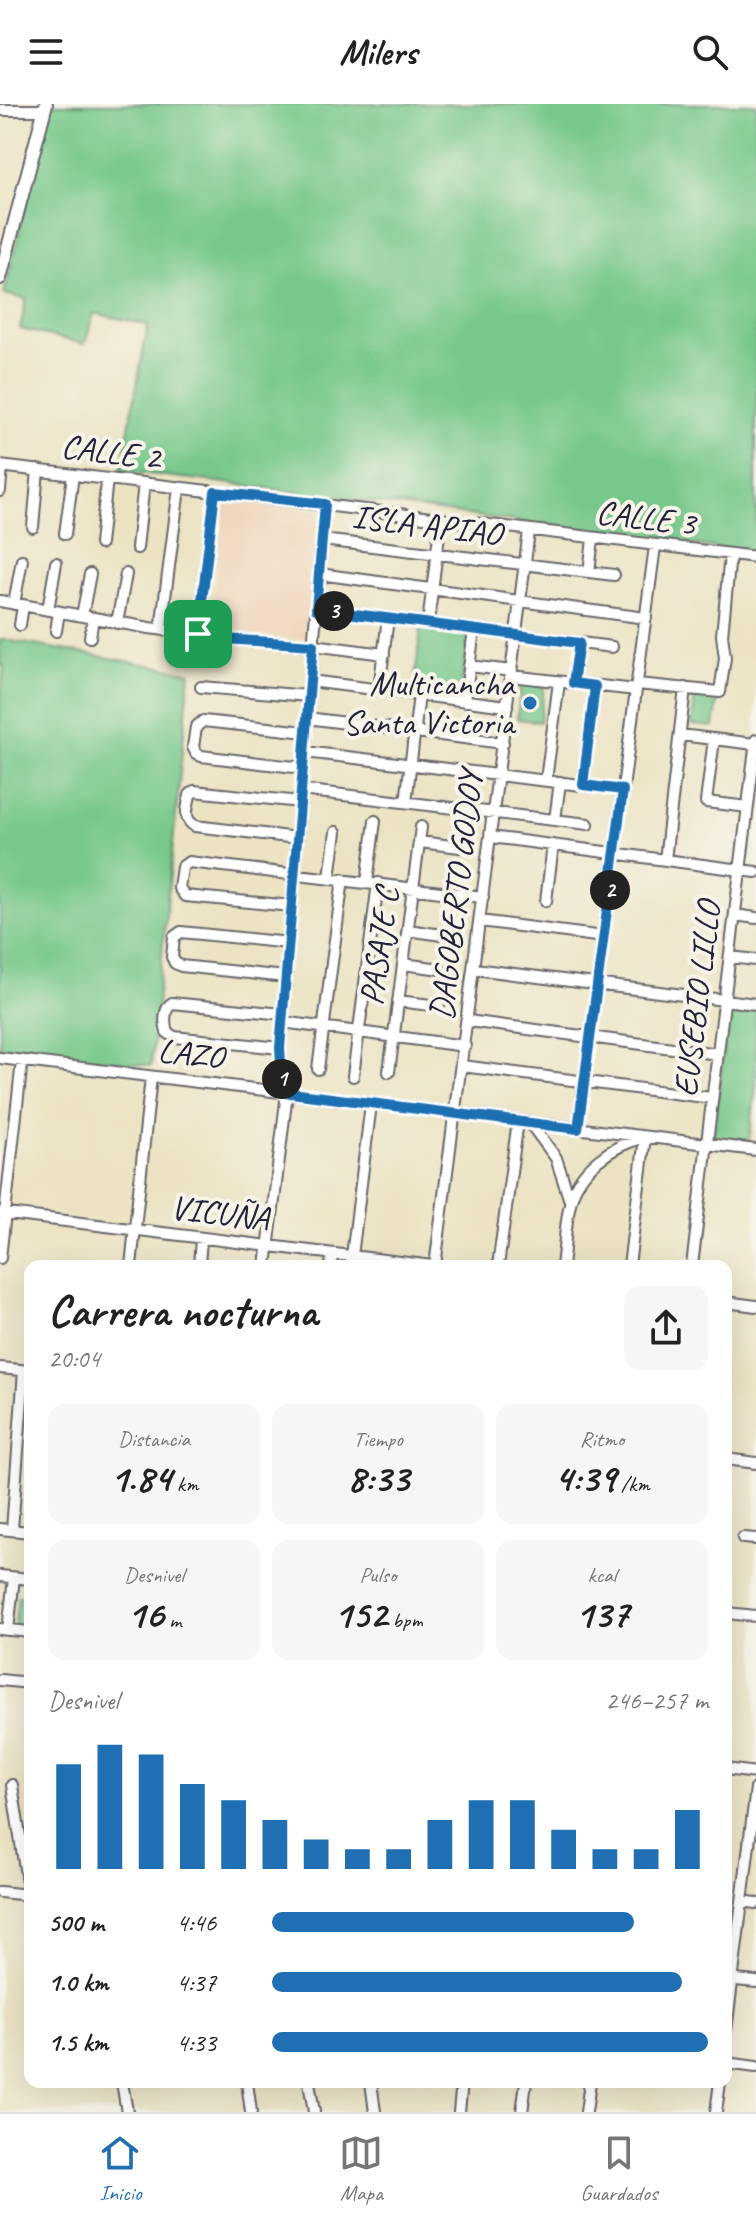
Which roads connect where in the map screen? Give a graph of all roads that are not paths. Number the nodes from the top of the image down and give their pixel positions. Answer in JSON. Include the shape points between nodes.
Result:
{"nodes":[{"id":1,"x":45,"y":107,"type":"edge"},
{"id":2,"x":0,"y":110,"type":"edge"},
{"id":3,"x":0,"y":278,"type":"edge"},
{"id":4,"x":1,"y":466,"type":"edge"},
{"id":5,"x":38,"y":470,"type":"junction"},
{"id":6,"x":73,"y":475,"type":"junction"},
{"id":7,"x":107,"y":479,"type":"junction"},
{"id":8,"x":144,"y":483,"type":"junction"},
{"id":9,"x":179,"y":488,"type":"junction"},
{"id":10,"x":0,"y":491,"type":"edge"},
{"id":11,"x":215,"y":492,"type":"junction"},
{"id":12,"x":325,"y":504,"type":"junction"},
{"id":13,"x":441,"y":519,"type":"junction"},
{"id":14,"x":33,"y":527,"type":"dead end"},
{"id":15,"x":529,"y":531,"type":"junction"},
{"id":16,"x":65,"y":534,"type":"dead end"},
{"id":17,"x":593,"y":539,"type":"junction"},
{"id":18,"x":322,"y":540,"type":"junction"},
{"id":19,"x":100,"y":544,"type":"dead end"},
{"id":20,"x":655,"y":546,"type":"junction"},
{"id":21,"x":137,"y":548,"type":"dead end"},
{"id":22,"x":437,"y":553,"type":"junction"},
{"id":23,"x":730,"y":555,"type":"junction"},
{"id":24,"x":756,"y":557,"type":"edge"},
{"id":25,"x":22,"y":560,"type":"dead end"},
{"id":26,"x":56,"y":563,"type":"dead end"},
{"id":27,"x":525,"y":563,"type":"junction"},
{"id":28,"x":589,"y":572,"type":"junction"},
{"id":29,"x":90,"y":574,"type":"dead end"},
{"id":30,"x":126,"y":574,"type":"dead end"},
{"id":31,"x":319,"y":574,"type":"junction"},
{"id":32,"x":614,"y":575,"type":"dead end"},
{"id":33,"x":432,"y":589,"type":"junction"},
{"id":34,"x":521,"y":600,"type":"junction"},
{"id":35,"x":0,"y":601,"type":"edge"},
{"id":36,"x":18,"y":605,"type":"junction"},
{"id":37,"x":316,"y":609,"type":"junction"},
{"id":38,"x":54,"y":611,"type":"junction"},
{"id":39,"x":87,"y":617,"type":"junction"},
{"id":40,"x":388,"y":618,"type":"junction"},
{"id":41,"x":646,"y":618,"type":"junction"},
{"id":42,"x":117,"y":623,"type":"junction"},
{"id":43,"x":428,"y":623,"type":"junction"},
{"id":44,"x":20,"y":625,"type":"dead end"},
{"id":45,"x":161,"y":629,"type":"junction"},
{"id":46,"x":474,"y":629,"type":"junction"},
{"id":47,"x":56,"y":631,"type":"dead end"},
{"id":48,"x":198,"y":634,"type":"junction"},
{"id":49,"x":516,"y":635,"type":"junction"},
{"id":50,"x":90,"y":637,"type":"dead end"},
{"id":51,"x":579,"y":643,"type":"junction"},
{"id":52,"x":313,"y":645,"type":"junction"},
{"id":53,"x":612,"y":647,"type":"dead end"},
{"id":54,"x":384,"y":654,"type":"junction"},
{"id":55,"x":469,"y":666,"type":"junction"},
{"id":56,"x":511,"y":674,"type":"junction"},
{"id":57,"x":310,"y":681,"type":"junction"},
{"id":58,"x":559,"y":682,"type":"junction"},
{"id":59,"x":573,"y":683,"type":"junction"},
{"id":60,"x":595,"y":686,"type":"junction"},
{"id":61,"x":201,"y":687,"type":"dead end"},
{"id":62,"x":637,"y":687,"type":"junction"},
{"id":63,"x":685,"y":688,"type":"junction"},
{"id":64,"x":379,"y":689,"type":"junction"},
{"id":65,"x":419,"y":695,"type":"junction"},
{"id":66,"x":309,"y":696,"type":"junction"},
{"id":67,"x":465,"y":701,"type":"junction"},
{"id":68,"x":507,"y":706,"type":"junction"},
{"id":69,"x":307,"y":718,"type":"junction"},
{"id":70,"x":415,"y":731,"type":"junction"},
{"id":71,"x":306,"y":732,"type":"junction"},
{"id":72,"x":680,"y":735,"type":"junction"},
{"id":73,"x":714,"y":739,"type":"junction"},
{"id":74,"x":756,"y":742,"type":"edge"},
{"id":75,"x":503,"y":743,"type":"junction"},
{"id":76,"x":305,"y":752,"type":"junction"},
{"id":77,"x":410,"y":764,"type":"junction"},
{"id":78,"x":303,"y":768,"type":"junction"},
{"id":79,"x":499,"y":774,"type":"junction"},
{"id":80,"x":546,"y":780,"type":"junction"},
{"id":81,"x":560,"y":782,"type":"junction"},
{"id":82,"x":583,"y":785,"type":"junction"},
{"id":83,"x":301,"y":790,"type":"junction"},
{"id":84,"x":623,"y":790,"type":"junction"},
{"id":85,"x":300,"y":802,"type":"junction"},
{"id":86,"x":406,"y":802,"type":"junction"},
{"id":87,"x":748,"y":807,"type":"junction"},
{"id":88,"x":494,"y":812,"type":"junction"},
{"id":89,"x":555,"y":820,"type":"junction"},
{"id":90,"x":375,"y":821,"type":"dead end"},
{"id":91,"x":588,"y":824,"type":"dead end"},
{"id":92,"x":421,"y":827,"type":"dead end"},
{"id":93,"x":336,"y":832,"type":"dead end"},
{"id":94,"x":491,"y":837,"type":"junction"},
{"id":95,"x":297,"y":838,"type":"junction"},
{"id":96,"x":420,"y":842,"type":"junction"},
{"id":97,"x":553,"y":845,"type":"junction"},
{"id":98,"x":460,"y":847,"type":"dead end"},
{"id":99,"x":615,"y":853,"type":"junction"},
{"id":100,"x":665,"y":860,"type":"junction"},
{"id":101,"x":740,"y":870,"type":"junction"},
{"id":102,"x":756,"y":872,"type":"edge"},
{"id":103,"x":295,"y":873,"type":"junction"},
{"id":104,"x":330,"y":877,"type":"junction"},
{"id":105,"x":343,"y":879,"type":"junction"},
{"id":106,"x":373,"y":883,"type":"junction"},
{"id":107,"x":414,"y":888,"type":"junction"},
{"id":108,"x":483,"y":897,"type":"junction"},
{"id":109,"x":546,"y":901,"type":"dead end"},
{"id":110,"x":292,"y":906,"type":"junction"},
{"id":111,"x":735,"y":915,"type":"junction"},
{"id":112,"x":756,"y":918,"type":"edge"},
{"id":113,"x":480,"y":921,"type":"junction"},
{"id":114,"x":408,"y":930,"type":"junction"},
{"id":115,"x":449,"y":936,"type":"dead end"},
{"id":116,"x":604,"y":937,"type":"junction"},
{"id":117,"x":289,"y":943,"type":"junction"},
{"id":118,"x":730,"y":957,"type":"junction"},
{"id":119,"x":756,"y":960,"type":"edge"},
{"id":120,"x":403,"y":964,"type":"junction"},
{"id":121,"x":441,"y":969,"type":"dead end"},
{"id":122,"x":474,"y":969,"type":"junction"},
{"id":123,"x":286,"y":977,"type":"junction"},
{"id":124,"x":598,"y":985,"type":"junction"},
{"id":125,"x":724,"y":1000,"type":"junction"},
{"id":126,"x":398,"y":1001,"type":"junction"},
{"id":127,"x":756,"y":1004,"type":"edge"},
{"id":128,"x":439,"y":1006,"type":"dead end"},
{"id":129,"x":282,"y":1018,"type":"junction"},
{"id":130,"x":468,"y":1021,"type":"junction"},
{"id":131,"x":324,"y":1027,"type":"junction"},
{"id":132,"x":359,"y":1032,"type":"junction"},
{"id":133,"x":394,"y":1036,"type":"junction"},
{"id":134,"x":590,"y":1037,"type":"junction"},
{"id":135,"x":465,"y":1046,"type":"junction"},
{"id":136,"x":280,"y":1048,"type":"junction"},
{"id":137,"x":718,"y":1054,"type":"junction"},
{"id":138,"x":0,"y":1058,"type":"edge"},
{"id":139,"x":22,"y":1061,"type":"junction"},
{"id":140,"x":462,"y":1066,"type":"junction"},
{"id":141,"x":318,"y":1069,"type":"dead end"},
{"id":142,"x":389,"y":1072,"type":"dead end"},
{"id":143,"x":353,"y":1076,"type":"dead end"},
{"id":144,"x":151,"y":1077,"type":"junction"},
{"id":145,"x":585,"y":1081,"type":"junction"},
{"id":146,"x":285,"y":1093,"type":"junction"},
{"id":147,"x":712,"y":1098,"type":"junction"},
{"id":148,"x":371,"y":1104,"type":"junction"},
{"id":149,"x":456,"y":1114,"type":"junction"},
{"id":150,"x":524,"y":1122,"type":"junction"},
{"id":151,"x":578,"y":1129,"type":"junction"},
{"id":152,"x":645,"y":1137,"type":"junction"},
{"id":153,"x":707,"y":1144,"type":"junction"},
{"id":154,"x":756,"y":1150,"type":"edge"},
{"id":155,"x":570,"y":1201,"type":"junction"},
{"id":156,"x":2,"y":1213,"type":"edge"},
{"id":157,"x":135,"y":1229,"type":"junction"},
{"id":158,"x":201,"y":1238,"type":"junction"},
{"id":159,"x":269,"y":1246,"type":"junction"},
{"id":160,"x":332,"y":1254,"type":"junction"},
{"id":161,"x":352,"y":1256,"type":"junction"},
{"id":162,"x":0,"y":1258,"type":"edge"},
{"id":163,"x":132,"y":1260,"type":"edge"},
{"id":164,"x":199,"y":1260,"type":"edge"},
{"id":165,"x":267,"y":1260,"type":"edge"},
{"id":166,"x":332,"y":1260,"type":"edge"},
{"id":167,"x":385,"y":1260,"type":"edge"},
{"id":168,"x":435,"y":1260,"type":"edge"},
{"id":169,"x":499,"y":1260,"type":"edge"},
{"id":170,"x":563,"y":1260,"type":"edge"},
{"id":171,"x":630,"y":1260,"type":"edge"},
{"id":172,"x":693,"y":1260,"type":"edge"},
{"id":173,"x":732,"y":1303,"type":"edge"},
{"id":174,"x":756,"y":1306,"type":"edge"},
{"id":175,"x":0,"y":1368,"type":"edge"},
{"id":176,"x":24,"y":1371,"type":"edge"},
{"id":177,"x":24,"y":1403,"type":"edge"},
{"id":178,"x":732,"y":1460,"type":"edge"},
{"id":179,"x":756,"y":1463,"type":"edge"},
{"id":180,"x":0,"y":1529,"type":"edge"},
{"id":181,"x":12,"y":1530,"type":"junction"},
{"id":182,"x":24,"y":1531,"type":"edge"},
{"id":183,"x":743,"y":1538,"type":"dead end"},
{"id":184,"x":756,"y":1539,"type":"edge"},
{"id":185,"x":0,"y":1576,"type":"edge"},
{"id":186,"x":14,"y":1578,"type":"junction"},
{"id":187,"x":24,"y":1579,"type":"edge"},
{"id":188,"x":732,"y":1614,"type":"edge"},
{"id":189,"x":756,"y":1616,"type":"edge"},
{"id":190,"x":4,"y":1630,"type":"edge"},
{"id":191,"x":24,"y":1632,"type":"edge"},
{"id":192,"x":0,"y":1680,"type":"edge"},
{"id":193,"x":24,"y":1682,"type":"edge"},
{"id":194,"x":732,"y":1770,"type":"edge"},
{"id":195,"x":756,"y":1773,"type":"edge"},
{"id":196,"x":12,"y":1785,"type":"dead end"},
{"id":197,"x":756,"y":1788,"type":"edge"},
{"id":198,"x":24,"y":1858,"type":"edge"},
{"id":199,"x":0,"y":1892,"type":"edge"},
{"id":200,"x":24,"y":1894,"type":"edge"},
{"id":201,"x":742,"y":1901,"type":"junction"},
{"id":202,"x":756,"y":1903,"type":"edge"},
{"id":203,"x":732,"y":1961,"type":"edge"},
{"id":204,"x":732,"y":1979,"type":"edge"},
{"id":205,"x":756,"y":1982,"type":"edge"},
{"id":206,"x":732,"y":2064,"type":"edge"},
{"id":207,"x":756,"y":2067,"type":"edge"},
{"id":208,"x":123,"y":2088,"type":"edge"},
{"id":209,"x":248,"y":2088,"type":"edge"},
{"id":210,"x":310,"y":2088,"type":"edge"},
{"id":211,"x":372,"y":2088,"type":"edge"},
{"id":212,"x":461,"y":2088,"type":"edge"},
{"id":213,"x":525,"y":2088,"type":"edge"},
{"id":214,"x":589,"y":2088,"type":"edge"},
{"id":215,"x":719,"y":2088,"type":"edge"},
{"id":216,"x":127,"y":2112,"type":"edge"},
{"id":217,"x":251,"y":2112,"type":"edge"},
{"id":218,"x":314,"y":2112,"type":"edge"},
{"id":219,"x":375,"y":2112,"type":"edge"},
{"id":220,"x":459,"y":2112,"type":"edge"},
{"id":221,"x":522,"y":2112,"type":"edge"},
{"id":222,"x":586,"y":2112,"type":"edge"},
{"id":223,"x":716,"y":2112,"type":"edge"}],
"edges":[{"from":1,"to":2,"type":"street"},
{"from":1,"to":3,"type":"main road"},
{"from":4,"to":5,"type":"street","name":"CALLE 2"},
{"from":4,"to":10,"type":"street"},
{"from":5,"to":6,"type":"street","name":"CALLE 2"},
{"from":5,"to":14,"type":"street"},
{"from":6,"to":7,"type":"street","name":"CALLE 2"},
{"from":6,"to":16,"type":"street"},
{"from":7,"to":8,"type":"street","name":"CALLE 2"},
{"from":7,"to":19,"type":"street"},
{"from":8,"to":9,"type":"street","name":"CALLE 2"},
{"from":8,"to":21,"type":"street"},
{"from":9,"to":11,"type":"street","name":"CALLE 2"},
{"from":9,"to":45,"type":"street"},
{"from":11,"to":12,"type":"street","name":"CALLE 2"},
{"from":11,"to":48,"type":"street"},
{"from":12,"to":13,"type":"street","name":"CALLE 3"},
{"from":12,"to":18,"type":"street"},
{"from":13,"to":15,"type":"street","name":"CALLE 3"},
{"from":13,"to":22,"type":"street"},
{"from":15,"to":17,"type":"street","name":"CALLE 3"},
{"from":15,"to":27,"type":"street","name":"DAGOBERTO GODOY"},
{"from":17,"to":20,"type":"street","name":"CALLE 3"},
{"from":17,"to":28,"type":"street"},
{"from":18,"to":22,"type":"street","name":"ISLA APIAO"},
{"from":18,"to":31,"type":"street"},
{"from":20,"to":23,"type":"street","name":"CALLE 3"},
{"from":20,"to":41,"type":"street"},
{"from":22,"to":27,"type":"street","name":"ISLA APIAO"},
{"from":22,"to":33,"type":"street"},
{"from":23,"to":24,"type":"street","name":"CALLE 3"},
{"from":23,"to":63,"type":"street","via":[[720,692]]},
{"from":25,"to":36,"type":"street"},
{"from":26,"to":38,"type":"street"},
{"from":27,"to":28,"type":"street","name":"ISLA APIAO"},
{"from":27,"to":34,"type":"street","name":"DAGOBERTO GODOY"},
{"from":28,"to":32,"type":"street","name":"ISLA APIAO"},
{"from":29,"to":39,"type":"street"},
{"from":30,"to":42,"type":"street"},
{"from":31,"to":33,"type":"street"},
{"from":31,"to":37,"type":"street"},
{"from":33,"to":34,"type":"street"},
{"from":33,"to":43,"type":"street"},
{"from":34,"to":41,"type":"street"},
{"from":34,"to":49,"type":"street","name":"DAGOBERTO GODOY"},
{"from":35,"to":36,"type":"street"},
{"from":36,"to":38,"type":"street"},
{"from":36,"to":44,"type":"street"},
{"from":37,"to":40,"type":"street"},
{"from":37,"to":52,"type":"street"},
{"from":38,"to":39,"type":"street"},
{"from":38,"to":47,"type":"street"},
{"from":39,"to":42,"type":"street"},
{"from":39,"to":50,"type":"street"},
{"from":40,"to":43,"type":"street"},
{"from":40,"to":54,"type":"street"},
{"from":41,"to":62,"type":"street"},
{"from":42,"to":45,"type":"street"},
{"from":43,"to":46,"type":"street"},
{"from":45,"to":48,"type":"street"},
{"from":46,"to":49,"type":"street"},
{"from":46,"to":55,"type":"street"},
{"from":48,"to":52,"type":"street"},
{"from":49,"to":51,"type":"street"},
{"from":49,"to":56,"type":"street","name":"DAGOBERTO GODOY"},
{"from":51,"to":53,"type":"street"},
{"from":51,"to":59,"type":"street"},
{"from":52,"to":54,"type":"street"},
{"from":52,"to":57,"type":"street"},
{"from":54,"to":64,"type":"street"},
{"from":55,"to":56,"type":"street"},
{"from":55,"to":67,"type":"street"},
{"from":56,"to":58,"type":"street"},
{"from":56,"to":68,"type":"street","name":"DAGOBERTO GODOY"},
{"from":57,"to":64,"type":"street"},
{"from":57,"to":66,"type":"street"},
{"from":58,"to":59,"type":"street"},
{"from":58,"to":80,"type":"street"},
{"from":59,"to":60,"type":"street"},
{"from":60,"to":62,"type":"street"},
{"from":60,"to":82,"type":"street"},
{"from":61,"to":66,"type":"street"},
{"from":62,"to":63,"type":"street"},
{"from":62,"to":84,"type":"street"},
{"from":63,"to":72,"type":"street"},
{"from":64,"to":65,"type":"street"},
{"from":65,"to":67,"type":"street"},
{"from":65,"to":70,"type":"street"},
{"from":66,"to":69,"type":"street"},
{"from":67,"to":68,"type":"street"},
{"from":68,"to":75,"type":"street","name":"DAGOBERTO GODOY"},
{"from":69,"to":70,"type":"street"},
{"from":69,"to":71,"type":"street"},
{"from":70,"to":75,"type":"street"},
{"from":70,"to":77,"type":"street"},
{"from":71,"to":76,"type":"street"},
{"from":71,"to":78,"type":"street","via":[[203,721],[193,749],[199,756]]},
{"from":72,"to":73,"type":"street"},
{"from":72,"to":100,"type":"street"},
{"from":73,"to":74,"type":"street"},
{"from":73,"to":87,"type":"street","via":[[706,802]]},
{"from":74,"to":87,"type":"street","name":"EUSEBIO LILLO"},
{"from":75,"to":79,"type":"street","name":"DAGOBERTO GODOY"},
{"from":76,"to":77,"type":"street"},
{"from":76,"to":78,"type":"street"},
{"from":77,"to":79,"type":"street"},
{"from":77,"to":86,"type":"street"},
{"from":78,"to":83,"type":"street"},
{"from":79,"to":80,"type":"street"},
{"from":79,"to":88,"type":"street","name":"DAGOBERTO GODOY"},
{"from":80,"to":81,"type":"street"},
{"from":81,"to":82,"type":"street"},
{"from":81,"to":89,"type":"street"},
{"from":82,"to":84,"type":"street"},
{"from":83,"to":85,"type":"street"},
{"from":83,"to":86,"type":"street"},
{"from":84,"to":99,"type":"street"},
{"from":85,"to":95,"type":"street"},
{"from":85,"to":95,"type":"street","via":[[194,791],[187,817],[195,826]]},
{"from":86,"to":88,"type":"street"},
{"from":87,"to":101,"type":"street","name":"EUSEBIO LILLO"},
{"from":88,"to":89,"type":"street"},
{"from":88,"to":94,"type":"street","name":"DAGOBERTO GODOY"},
{"from":89,"to":91,"type":"street"},
{"from":90,"to":106,"type":"street"},
{"from":92,"to":96,"type":"street","name":"PASAJE C"},
{"from":93,"to":104,"type":"street"},
{"from":94,"to":97,"type":"street"},
{"from":94,"to":108,"type":"street","name":"DAGOBERTO GODOY"},
{"from":95,"to":103,"type":"street"},
{"from":96,"to":98,"type":"street"},
{"from":96,"to":107,"type":"street","name":"PASAJE C"},
{"from":97,"to":99,"type":"street"},
{"from":97,"to":109,"type":"street"},
{"from":99,"to":100,"type":"street"},
{"from":99,"to":116,"type":"street"},
{"from":100,"to":101,"type":"street"},
{"from":101,"to":102,"type":"street"},
{"from":101,"to":111,"type":"street","name":"EUSEBIO LILLO"},
{"from":103,"to":104,"type":"street"},
{"from":103,"to":110,"type":"street"},
{"from":103,"to":110,"type":"street","via":[[189,862],[182,867],[179,888],[185,896]]},
{"from":104,"to":105,"type":"street"},
{"from":105,"to":106,"type":"street"},
{"from":105,"to":131,"type":"street"},
{"from":106,"to":107,"type":"street"},
{"from":106,"to":132,"type":"street"},
{"from":107,"to":108,"type":"street"},
{"from":107,"to":114,"type":"street","name":"PASAJE C"},
{"from":108,"to":113,"type":"street","name":"DAGOBERTO GODOY"},
{"from":110,"to":117,"type":"street"},
{"from":111,"to":112,"type":"street"},
{"from":111,"to":118,"type":"street","name":"EUSEBIO LILLO"},
{"from":113,"to":116,"type":"street"},
{"from":113,"to":122,"type":"street","name":"DAGOBERTO GODOY"},
{"from":114,"to":115,"type":"street"},
{"from":114,"to":120,"type":"street","name":"PASAJE C"},
{"from":116,"to":124,"type":"street"},
{"from":117,"to":123,"type":"street"},
{"from":117,"to":123,"type":"street","via":[[183,932],[174,939],[173,959],[179,966]]},
{"from":118,"to":119,"type":"street"},
{"from":118,"to":125,"type":"street","name":"EUSEBIO LILLO"},
{"from":120,"to":121,"type":"street"},
{"from":120,"to":126,"type":"street","name":"PASAJE C"},
{"from":122,"to":124,"type":"street"},
{"from":122,"to":130,"type":"street","name":"DAGOBERTO GODOY"},
{"from":123,"to":129,"type":"street"},
{"from":124,"to":125,"type":"street"},
{"from":124,"to":134,"type":"street"},
{"from":125,"to":127,"type":"street"},
{"from":125,"to":137,"type":"street","name":"EUSEBIO LILLO"},
{"from":126,"to":128,"type":"street"},
{"from":126,"to":133,"type":"street","name":"PASAJE C"},
{"from":129,"to":131,"type":"street"},
{"from":129,"to":136,"type":"street"},
{"from":129,"to":136,"type":"street","via":[[174,1003],[167,1006],[165,1025],[174,1037]]},
{"from":130,"to":134,"type":"street"},
{"from":130,"to":135,"type":"street","name":"DAGOBERTO GODOY"},
{"from":131,"to":132,"type":"street"},
{"from":131,"to":141,"type":"street"},
{"from":132,"to":133,"type":"street"},
{"from":132,"to":143,"type":"street"},
{"from":133,"to":135,"type":"street"},
{"from":133,"to":142,"type":"street","name":"PASAJE C"},
{"from":134,"to":137,"type":"street"},
{"from":134,"to":145,"type":"street"},
{"from":135,"to":140,"type":"street","name":"DAGOBERTO GODOY"},
{"from":136,"to":146,"type":"street"},
{"from":137,"to":147,"type":"street","name":"EUSEBIO LILLO"},
{"from":138,"to":139,"type":"street","name":"LAZO"},
{"from":139,"to":144,"type":"street","name":"LAZO"},
{"from":139,"to":156,"type":"street"},
{"from":140,"to":145,"type":"street"},
{"from":140,"to":149,"type":"street","name":"DAGOBERTO GODOY"},
{"from":144,"to":146,"type":"street","name":"LAZO"},
{"from":144,"to":157,"type":"street"},
{"from":145,"to":147,"type":"street"},
{"from":145,"to":151,"type":"street"},
{"from":146,"to":148,"type":"street","name":"LAZO"},
{"from":146,"to":159,"type":"street"},
{"from":147,"to":153,"type":"street","name":"EUSEBIO LILLO"},
{"from":148,"to":149,"type":"street","name":"LAZO"},
{"from":148,"to":161,"type":"street"},
{"from":149,"to":150,"type":"street","name":"LAZO"},
{"from":149,"to":168,"type":"street","name":"DAGOBERTO GODOY"},
{"from":150,"to":151,"type":"street","name":"LAZO"},
{"from":150,"to":155,"type":"street","via":[[556,1158]]},
{"from":150,"to":169,"type":"street"},
{"from":151,"to":152,"type":"street","name":"LAZO"},
{"from":152,"to":153,"type":"street","name":"LAZO"},
{"from":152,"to":155,"type":"street","via":[[601,1158]]},
{"from":152,"to":171,"type":"street"},
{"from":153,"to":154,"type":"street","name":"LAZO"},
{"from":153,"to":172,"type":"street","name":"EUSEBIO LILLO"},
{"from":155,"to":170,"type":"street"},
{"from":156,"to":157,"type":"street","name":"VICUÑA"},
{"from":156,"to":162,"type":"street"},
{"from":157,"to":158,"type":"street","name":"VICUÑA"},
{"from":157,"to":163,"type":"street"},
{"from":158,"to":159,"type":"street","name":"VICUÑA"},
{"from":158,"to":164,"type":"street"},
{"from":159,"to":160,"type":"street","name":"VICUÑA"},
{"from":159,"to":165,"type":"street"},
{"from":160,"to":161,"type":"street","name":"VICUÑA"},
{"from":160,"to":166,"type":"street"},
{"from":161,"to":167,"type":"street","name":"VICUÑA"},
{"from":173,"to":174,"type":"street"},
{"from":175,"to":176,"type":"street"},
{"from":177,"to":181,"type":"street"},
{"from":178,"to":179,"type":"street"},
{"from":180,"to":181,"type":"street"},
{"from":181,"to":182,"type":"street"},
{"from":183,"to":184,"type":"street"},
{"from":185,"to":186,"type":"street"},
{"from":186,"to":187,"type":"street"},
{"from":186,"to":190,"type":"street"},
{"from":188,"to":189,"type":"street"},
{"from":190,"to":191,"type":"street"},
{"from":192,"to":193,"type":"street"},
{"from":194,"to":195,"type":"street"},
{"from":196,"to":198,"type":"street"},
{"from":197,"to":201,"type":"street"},
{"from":199,"to":200,"type":"street"},
{"from":201,"to":202,"type":"street"},
{"from":201,"to":203,"type":"street"},
{"from":204,"to":205,"type":"street"},
{"from":206,"to":207,"type":"street"},
{"from":208,"to":216,"type":"street"},
{"from":209,"to":217,"type":"street"},
{"from":210,"to":218,"type":"street"},
{"from":211,"to":219,"type":"street"},
{"from":212,"to":220,"type":"street"},
{"from":213,"to":221,"type":"street"},
{"from":214,"to":222,"type":"street"},
{"from":215,"to":223,"type":"street"}]}
